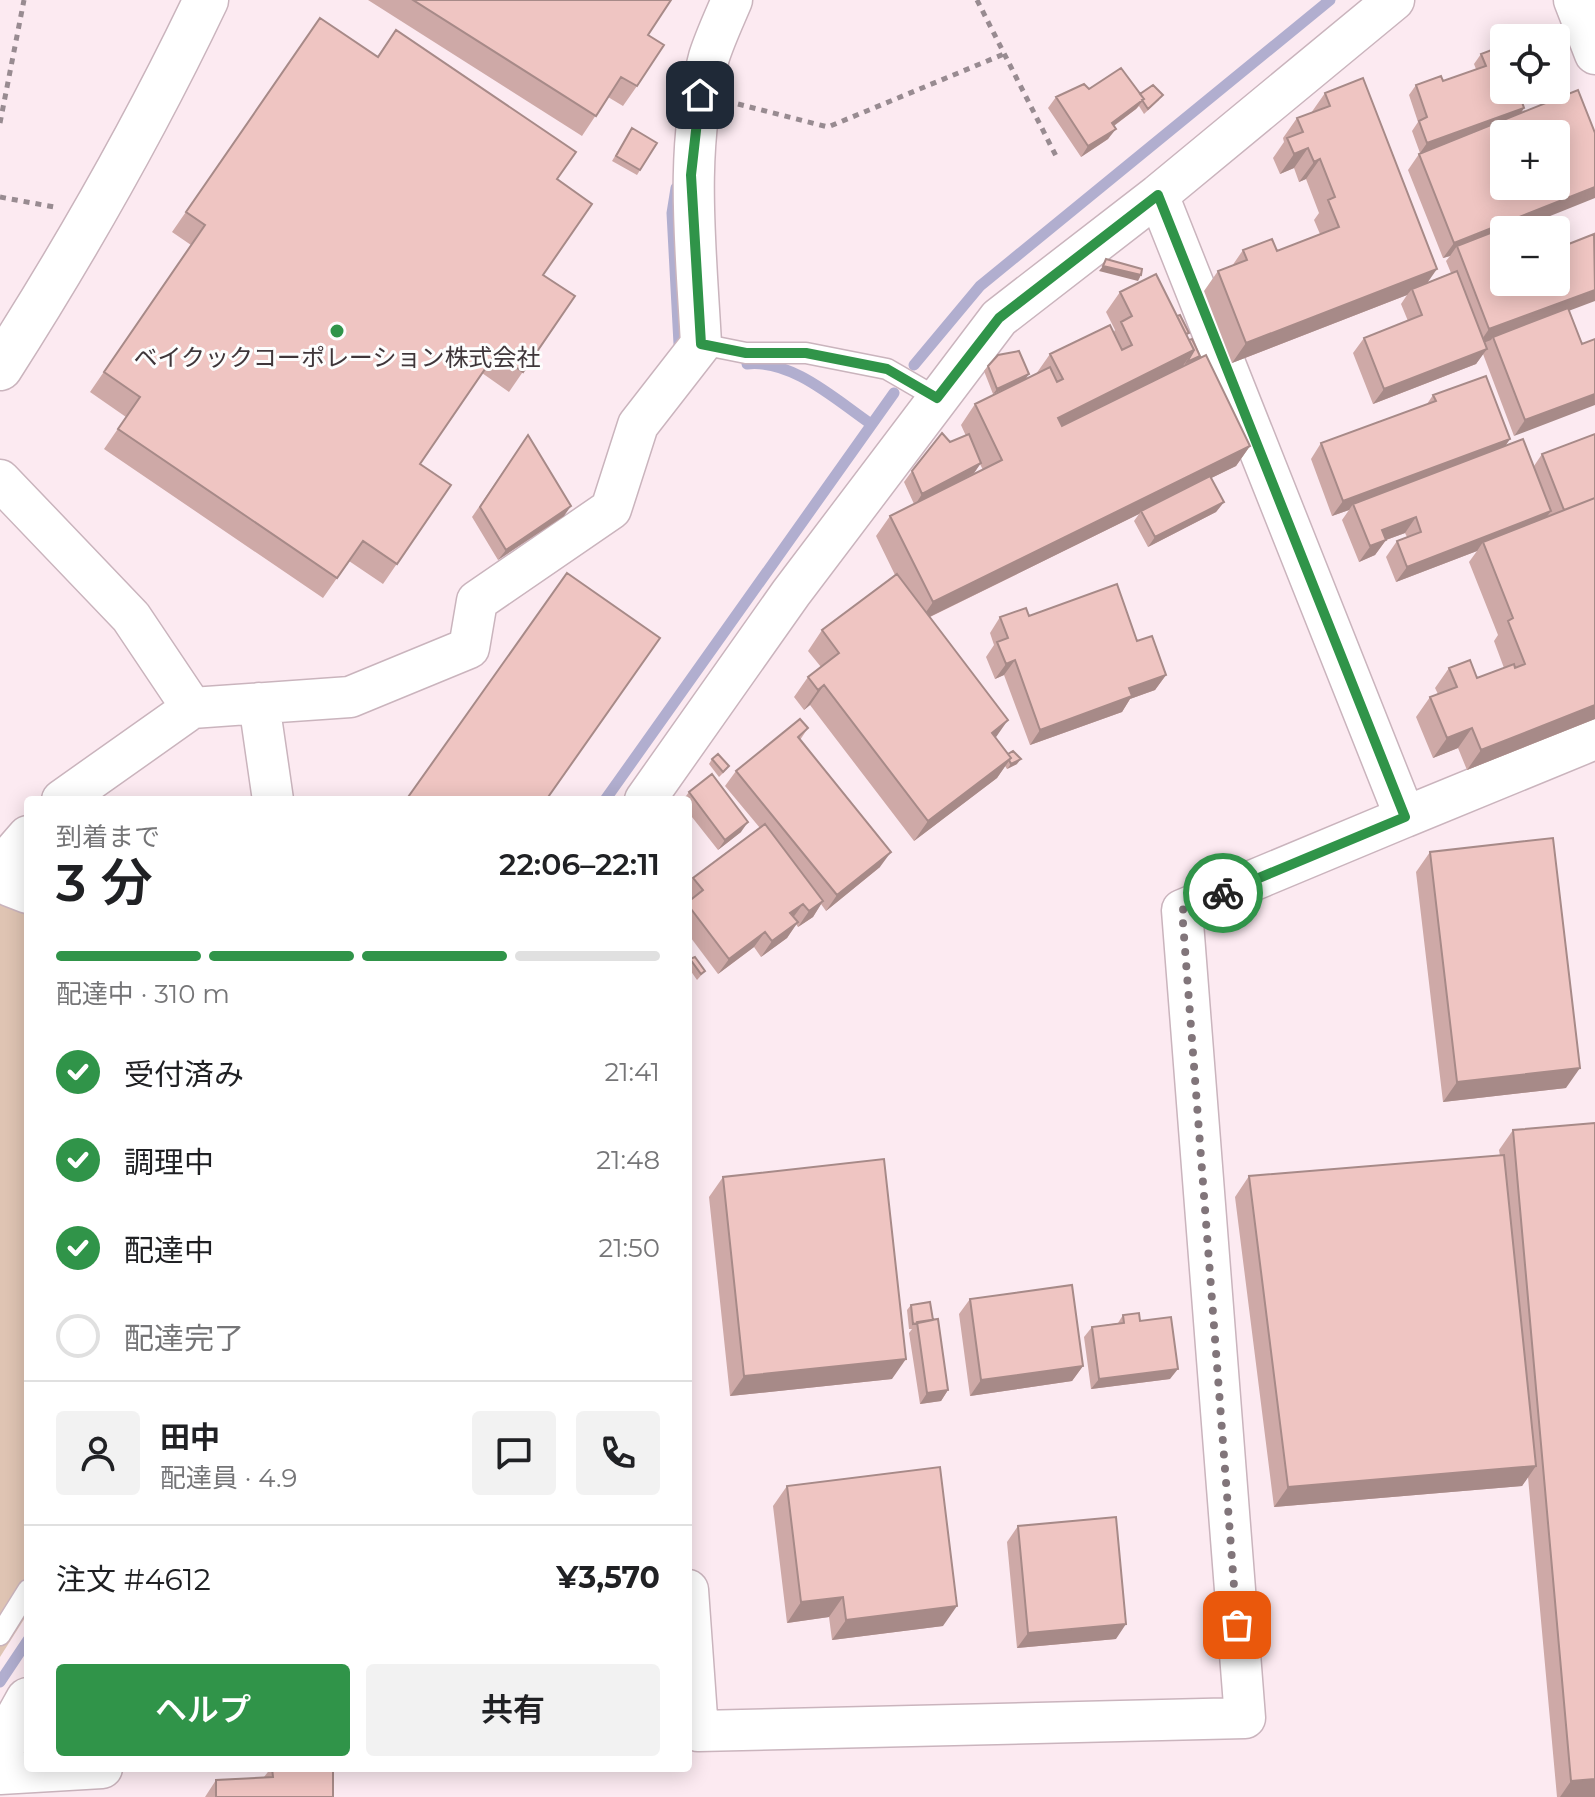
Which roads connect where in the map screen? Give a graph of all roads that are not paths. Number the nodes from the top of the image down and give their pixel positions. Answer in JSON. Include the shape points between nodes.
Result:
{"nodes":[{"id":1,"x":206,"y":0,"type":"edge"},
{"id":2,"x":732,"y":0,"type":"edge"},
{"id":3,"x":1394,"y":0,"type":"edge"},
{"id":4,"x":1574,"y":0,"type":"edge"},
{"id":5,"x":1595,"y":54,"type":"edge"},
{"id":6,"x":1158,"y":195,"type":"junction"},
{"id":7,"x":701,"y":344,"type":"junction"},
{"id":8,"x":0,"y":368,"type":"edge"},
{"id":9,"x":937,"y":398,"type":"junction"},
{"id":10,"x":0,"y":480,"type":"edge"},
{"id":11,"x":259,"y":703,"type":"junction"},
{"id":12,"x":192,"y":708,"type":"junction"},
{"id":13,"x":1595,"y":739,"type":"edge"},
{"id":14,"x":68,"y":796,"type":"edge"},
{"id":15,"x":272,"y":796,"type":"edge"},
{"id":16,"x":648,"y":796,"type":"edge"},
{"id":17,"x":1405,"y":817,"type":"junction"},
{"id":18,"x":24,"y":841,"type":"edge"},
{"id":19,"x":0,"y":868,"type":"edge"},
{"id":20,"x":0,"y":875,"type":"edge"},
{"id":21,"x":24,"y":889,"type":"edge"},
{"id":22,"x":24,"y":1596,"type":"edge"},
{"id":23,"x":0,"y":1635,"type":"edge"},
{"id":24,"x":692,"y":1703,"type":"edge"},
{"id":25,"x":24,"y":1707,"type":"edge"},
{"id":26,"x":693,"y":1731,"type":"edge"},
{"id":27,"x":0,"y":1750,"type":"edge"},
{"id":28,"x":34,"y":1772,"type":"edge"},
{"id":29,"x":0,"y":1774,"type":"edge"}],
"edges":[{"from":1,"to":8,"type":"street","via":[[94,215]]},
{"from":2,"to":7,"type":"street","via":[[700,95],[691,175]]},
{"from":3,"to":6,"type":"street"},
{"from":4,"to":5,"type":"street"},
{"from":6,"to":9,"type":"street","via":[[999,318]]},
{"from":6,"to":17,"type":"street"},
{"from":7,"to":9,"type":"lane","via":[[746,353],[806,353],[887,369]]},
{"from":7,"to":11,"type":"street","via":[[638,425],[611,509],[477,601],[469,648],[350,697]]},
{"from":9,"to":16,"type":"street"},
{"from":10,"to":12,"type":"street","via":[[131,617]]},
{"from":11,"to":12,"type":"street"},
{"from":11,"to":15,"type":"street"},
{"from":12,"to":14,"type":"street"},
{"from":13,"to":17,"type":"street"},
{"from":17,"to":26,"type":"street","via":[[1182,910],[1245,1718]]},
{"from":18,"to":19,"type":"street"},
{"from":20,"to":21,"type":"street"},
{"from":22,"to":23,"type":"lane"},
{"from":24,"to":26,"type":"street"},
{"from":25,"to":27,"type":"street"},
{"from":28,"to":29,"type":"street"}]}
